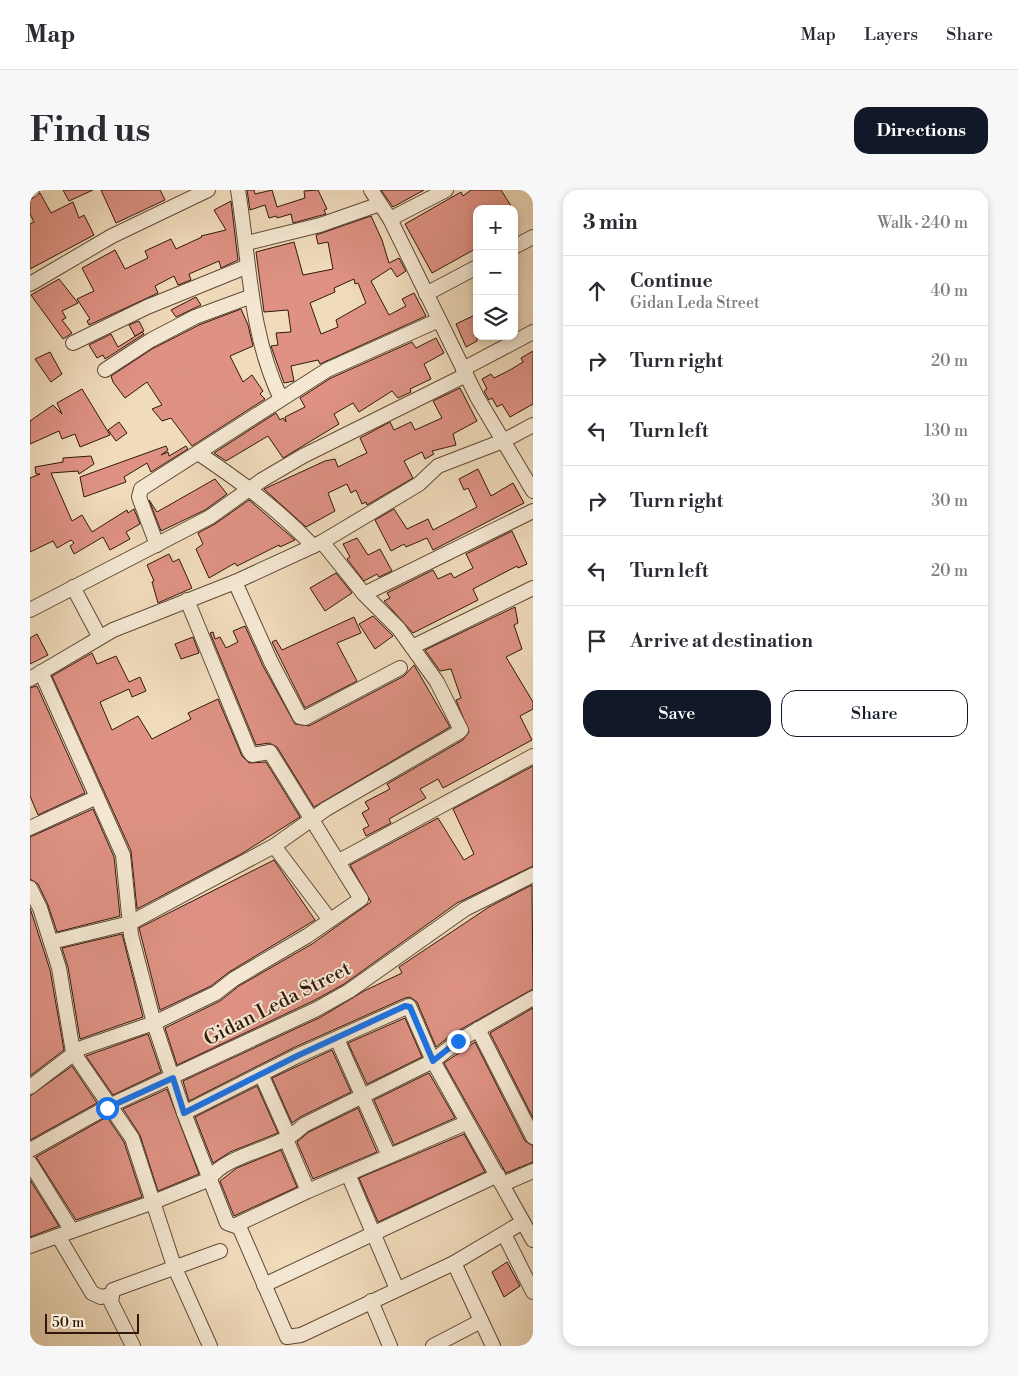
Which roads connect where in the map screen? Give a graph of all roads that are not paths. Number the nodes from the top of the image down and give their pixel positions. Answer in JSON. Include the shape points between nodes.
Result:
{"nodes":[{"id":1,"x":208,"y":190,"type":"edge"},
{"id":2,"x":238,"y":190,"type":"edge"},
{"id":3,"x":371,"y":190,"type":"edge"},
{"id":4,"x":446,"y":190,"type":"edge"},
{"id":5,"x":380,"y":204,"type":"junction"},
{"id":6,"x":390,"y":219,"type":"junction"},
{"id":7,"x":533,"y":237,"type":"edge"},
{"id":8,"x":247,"y":244,"type":"junction"},
{"id":9,"x":518,"y":245,"type":"edge"},
{"id":10,"x":248,"y":266,"type":"junction"},
{"id":11,"x":473,"y":269,"type":"edge"},
{"id":12,"x":30,"y":284,"type":"edge"},
{"id":13,"x":426,"y":294,"type":"junction"},
{"id":14,"x":252,"y":296,"type":"junction"},
{"id":15,"x":439,"y":320,"type":"junction"},
{"id":16,"x":533,"y":332,"type":"edge"},
{"id":17,"x":73,"y":344,"type":"dead end"},
{"id":18,"x":105,"y":370,"type":"dead end"},
{"id":19,"x":465,"y":372,"type":"junction"},
{"id":20,"x":281,"y":399,"type":"junction"},
{"id":21,"x":533,"y":425,"type":"edge"},
{"id":22,"x":504,"y":441,"type":"junction"},
{"id":23,"x":198,"y":453,"type":"junction"},
{"id":24,"x":532,"y":486,"type":"edge"},
{"id":25,"x":251,"y":488,"type":"junction"},
{"id":26,"x":533,"y":511,"type":"edge"},
{"id":27,"x":317,"y":544,"type":"junction"},
{"id":28,"x":157,"y":545,"type":"junction"},
{"id":29,"x":235,"y":582,"type":"junction"},
{"id":30,"x":73,"y":587,"type":"junction"},
{"id":31,"x":533,"y":588,"type":"edge"},
{"id":32,"x":364,"y":594,"type":"junction"},
{"id":33,"x":187,"y":600,"type":"junction"},
{"id":34,"x":30,"y":610,"type":"edge"},
{"id":35,"x":99,"y":636,"type":"junction"},
{"id":36,"x":412,"y":647,"type":"junction"},
{"id":37,"x":400,"y":668,"type":"dead end"},
{"id":38,"x":35,"y":675,"type":"edge"},
{"id":39,"x":533,"y":756,"type":"edge"},
{"id":40,"x":97,"y":797,"type":"junction"},
{"id":41,"x":312,"y":819,"type":"junction"},
{"id":42,"x":30,"y":828,"type":"edge"},
{"id":43,"x":274,"y":846,"type":"junction"},
{"id":44,"x":339,"y":861,"type":"junction"},
{"id":45,"x":533,"y":875,"type":"edge"},
{"id":46,"x":30,"y":888,"type":"edge"},
{"id":47,"x":35,"y":909,"type":"edge"},
{"id":48,"x":330,"y":920,"type":"junction"},
{"id":49,"x":130,"y":923,"type":"junction"},
{"id":50,"x":51,"y":942,"type":"junction"},
{"id":51,"x":533,"y":998,"type":"edge"},
{"id":52,"x":154,"y":1023,"type":"junction"},
{"id":53,"x":478,"y":1028,"type":"junction"},
{"id":54,"x":337,"y":1039,"type":"junction"},
{"id":55,"x":73,"y":1052,"type":"junction"},
{"id":56,"x":433,"y":1061,"type":"junction"},
{"id":57,"x":261,"y":1074,"type":"junction"},
{"id":58,"x":173,"y":1078,"type":"junction"},
{"id":59,"x":30,"y":1087,"type":"edge"},
{"id":60,"x":363,"y":1098,"type":"junction"},
{"id":61,"x":111,"y":1105,"type":"junction"},
{"id":62,"x":184,"y":1113,"type":"junction"},
{"id":63,"x":466,"y":1123,"type":"junction"},
{"id":64,"x":533,"y":1137,"type":"edge"},
{"id":65,"x":287,"y":1138,"type":"junction"},
{"id":66,"x":30,"y":1150,"type":"edge"},
{"id":67,"x":389,"y":1156,"type":"junction"},
{"id":68,"x":30,"y":1163,"type":"edge"},
{"id":69,"x":533,"y":1171,"type":"edge"},
{"id":70,"x":348,"y":1174,"type":"junction"},
{"id":71,"x":210,"y":1179,"type":"junction"},
{"id":72,"x":500,"y":1180,"type":"junction"},
{"id":73,"x":308,"y":1191,"type":"junction"},
{"id":74,"x":152,"y":1203,"type":"junction"},
{"id":75,"x":523,"y":1222,"type":"junction"},
{"id":76,"x":238,"y":1227,"type":"junction"},
{"id":77,"x":72,"y":1231,"type":"junction"},
{"id":78,"x":373,"y":1234,"type":"junction"},
{"id":79,"x":504,"y":1234,"type":"junction"},
{"id":80,"x":58,"y":1236,"type":"junction"},
{"id":81,"x":533,"y":1240,"type":"edge"},
{"id":82,"x":30,"y":1246,"type":"edge"},
{"id":83,"x":220,"y":1250,"type":"dead end"},
{"id":84,"x":454,"y":1263,"type":"junction"},
{"id":85,"x":174,"y":1266,"type":"junction"},
{"id":86,"x":264,"y":1285,"type":"junction"},
{"id":87,"x":397,"y":1289,"type":"junction"},
{"id":88,"x":533,"y":1292,"type":"edge"},
{"id":89,"x":110,"y":1294,"type":"junction"},
{"id":90,"x":372,"y":1301,"type":"junction"},
{"id":91,"x":481,"y":1321,"type":"junction"},
{"id":92,"x":304,"y":1341,"type":"edge"},
{"id":93,"x":133,"y":1346,"type":"edge"},
{"id":94,"x":210,"y":1346,"type":"edge"},
{"id":95,"x":390,"y":1346,"type":"edge"},
{"id":96,"x":433,"y":1346,"type":"edge"},
{"id":97,"x":493,"y":1346,"type":"edge"}],
"edges":[{"from":1,"to":12,"type":"street","via":[[112,236]]},
{"from":2,"to":8,"type":"street"},
{"from":3,"to":5,"type":"street"},
{"from":4,"to":6,"type":"street"},
{"from":5,"to":6,"type":"street"},
{"from":5,"to":8,"type":"street","via":[[320,225]]},
{"from":6,"to":13,"type":"street"},
{"from":7,"to":9,"type":"street"},
{"from":8,"to":10,"type":"street"},
{"from":10,"to":14,"type":"street"},
{"from":10,"to":17,"type":"street","via":[[147,307]]},
{"from":11,"to":13,"type":"street"},
{"from":13,"to":15,"type":"street"},
{"from":14,"to":18,"type":"street","via":[[195,317]]},
{"from":14,"to":20,"type":"street","via":[[264,357]]},
{"from":15,"to":19,"type":"street"},
{"from":15,"to":20,"type":"street","via":[[327,370]]},
{"from":16,"to":19,"type":"street"},
{"from":19,"to":22,"type":"street"},
{"from":19,"to":25,"type":"street","via":[[302,456]]},
{"from":20,"to":23,"type":"street"},
{"from":21,"to":22,"type":"street"},
{"from":22,"to":24,"type":"street"},
{"from":22,"to":27,"type":"street","via":[[438,466],[419,484]]},
{"from":23,"to":25,"type":"street"},
{"from":23,"to":28,"type":"street","via":[[139,492]]},
{"from":25,"to":27,"type":"street"},
{"from":25,"to":28,"type":"street","via":[[210,517]]},
{"from":26,"to":32,"type":"street"},
{"from":27,"to":29,"type":"street"},
{"from":27,"to":32,"type":"street"},
{"from":28,"to":30,"type":"street"},
{"from":29,"to":33,"type":"street"},
{"from":29,"to":37,"type":"street","via":[[300,717],[305,718]]},
{"from":30,"to":34,"type":"street"},
{"from":30,"to":35,"type":"street"},
{"from":31,"to":36,"type":"street"},
{"from":32,"to":36,"type":"street"},
{"from":33,"to":35,"type":"street"},
{"from":33,"to":41,"type":"street","via":[[248,752],[252,756],[270,752]]},
{"from":35,"to":38,"type":"street"},
{"from":36,"to":41,"type":"street","via":[[437,682],[461,730]]},
{"from":38,"to":40,"type":"street"},
{"from":39,"to":44,"type":"street"},
{"from":40,"to":42,"type":"street"},
{"from":40,"to":49,"type":"street","via":[[123,854]]},
{"from":41,"to":43,"type":"street"},
{"from":41,"to":44,"type":"street"},
{"from":43,"to":48,"type":"street"},
{"from":43,"to":49,"type":"street"},
{"from":44,"to":48,"type":"street","via":[[361,899]]},
{"from":45,"to":58,"type":"street","name":"Gidan Leda Street","via":[[465,909],[325,1005]]},
{"from":46,"to":47,"type":"street"},
{"from":47,"to":50,"type":"street"},
{"from":48,"to":52,"type":"street","via":[[216,993]]},
{"from":49,"to":50,"type":"street"},
{"from":49,"to":52,"type":"street"},
{"from":50,"to":55,"type":"street"},
{"from":51,"to":53,"type":"street"},
{"from":52,"to":55,"type":"street","via":[[93,1042]]},
{"from":52,"to":58,"type":"street"},
{"from":53,"to":56,"type":"street"},
{"from":53,"to":64,"type":"street"},
{"from":54,"to":56,"type":"street","via":[[409,1006]]},
{"from":54,"to":57,"type":"street"},
{"from":54,"to":60,"type":"street"},
{"from":55,"to":59,"type":"street"},
{"from":55,"to":61,"type":"street"},
{"from":56,"to":60,"type":"street"},
{"from":56,"to":63,"type":"street"},
{"from":57,"to":62,"type":"street"},
{"from":57,"to":65,"type":"street"},
{"from":58,"to":61,"type":"street","name":"Gidan Leda Street"},
{"from":58,"to":62,"type":"street"},
{"from":60,"to":65,"type":"street","via":[[304,1125]]},
{"from":60,"to":67,"type":"street"},
{"from":61,"to":66,"type":"street","name":"Gidan Leda Street"},
{"from":61,"to":74,"type":"street","via":[[138,1153]]},
{"from":62,"to":71,"type":"street"},
{"from":63,"to":67,"type":"street"},
{"from":63,"to":72,"type":"street"},
{"from":65,"to":71,"type":"street","via":[[227,1165],[214,1172]]},
{"from":65,"to":73,"type":"street"},
{"from":67,"to":70,"type":"street"},
{"from":68,"to":77,"type":"street"},
{"from":69,"to":72,"type":"street"},
{"from":70,"to":73,"type":"street"},
{"from":70,"to":78,"type":"street"},
{"from":71,"to":74,"type":"street"},
{"from":71,"to":76,"type":"street","via":[[227,1223]]},
{"from":72,"to":75,"type":"street"},
{"from":72,"to":78,"type":"street"},
{"from":73,"to":76,"type":"street","via":[[240,1223]]},
{"from":74,"to":77,"type":"street"},
{"from":74,"to":85,"type":"street"},
{"from":75,"to":79,"type":"street"},
{"from":75,"to":81,"type":"street"},
{"from":76,"to":86,"type":"street"},
{"from":77,"to":80,"type":"street"},
{"from":78,"to":86,"type":"street"},
{"from":78,"to":87,"type":"street"},
{"from":79,"to":84,"type":"street"},
{"from":79,"to":88,"type":"street"},
{"from":80,"to":82,"type":"street"},
{"from":80,"to":89,"type":"street","via":[[92,1293],[101,1297]]},
{"from":83,"to":85,"type":"street"},
{"from":84,"to":87,"type":"street"},
{"from":84,"to":91,"type":"street"},
{"from":85,"to":89,"type":"street","via":[[117,1288]]},
{"from":85,"to":94,"type":"street"},
{"from":86,"to":92,"type":"street","via":[[287,1337]]},
{"from":87,"to":90,"type":"street"},
{"from":89,"to":93,"type":"street"},
{"from":90,"to":92,"type":"street"},
{"from":90,"to":95,"type":"street"},
{"from":91,"to":96,"type":"street"},
{"from":91,"to":97,"type":"street"}]}
